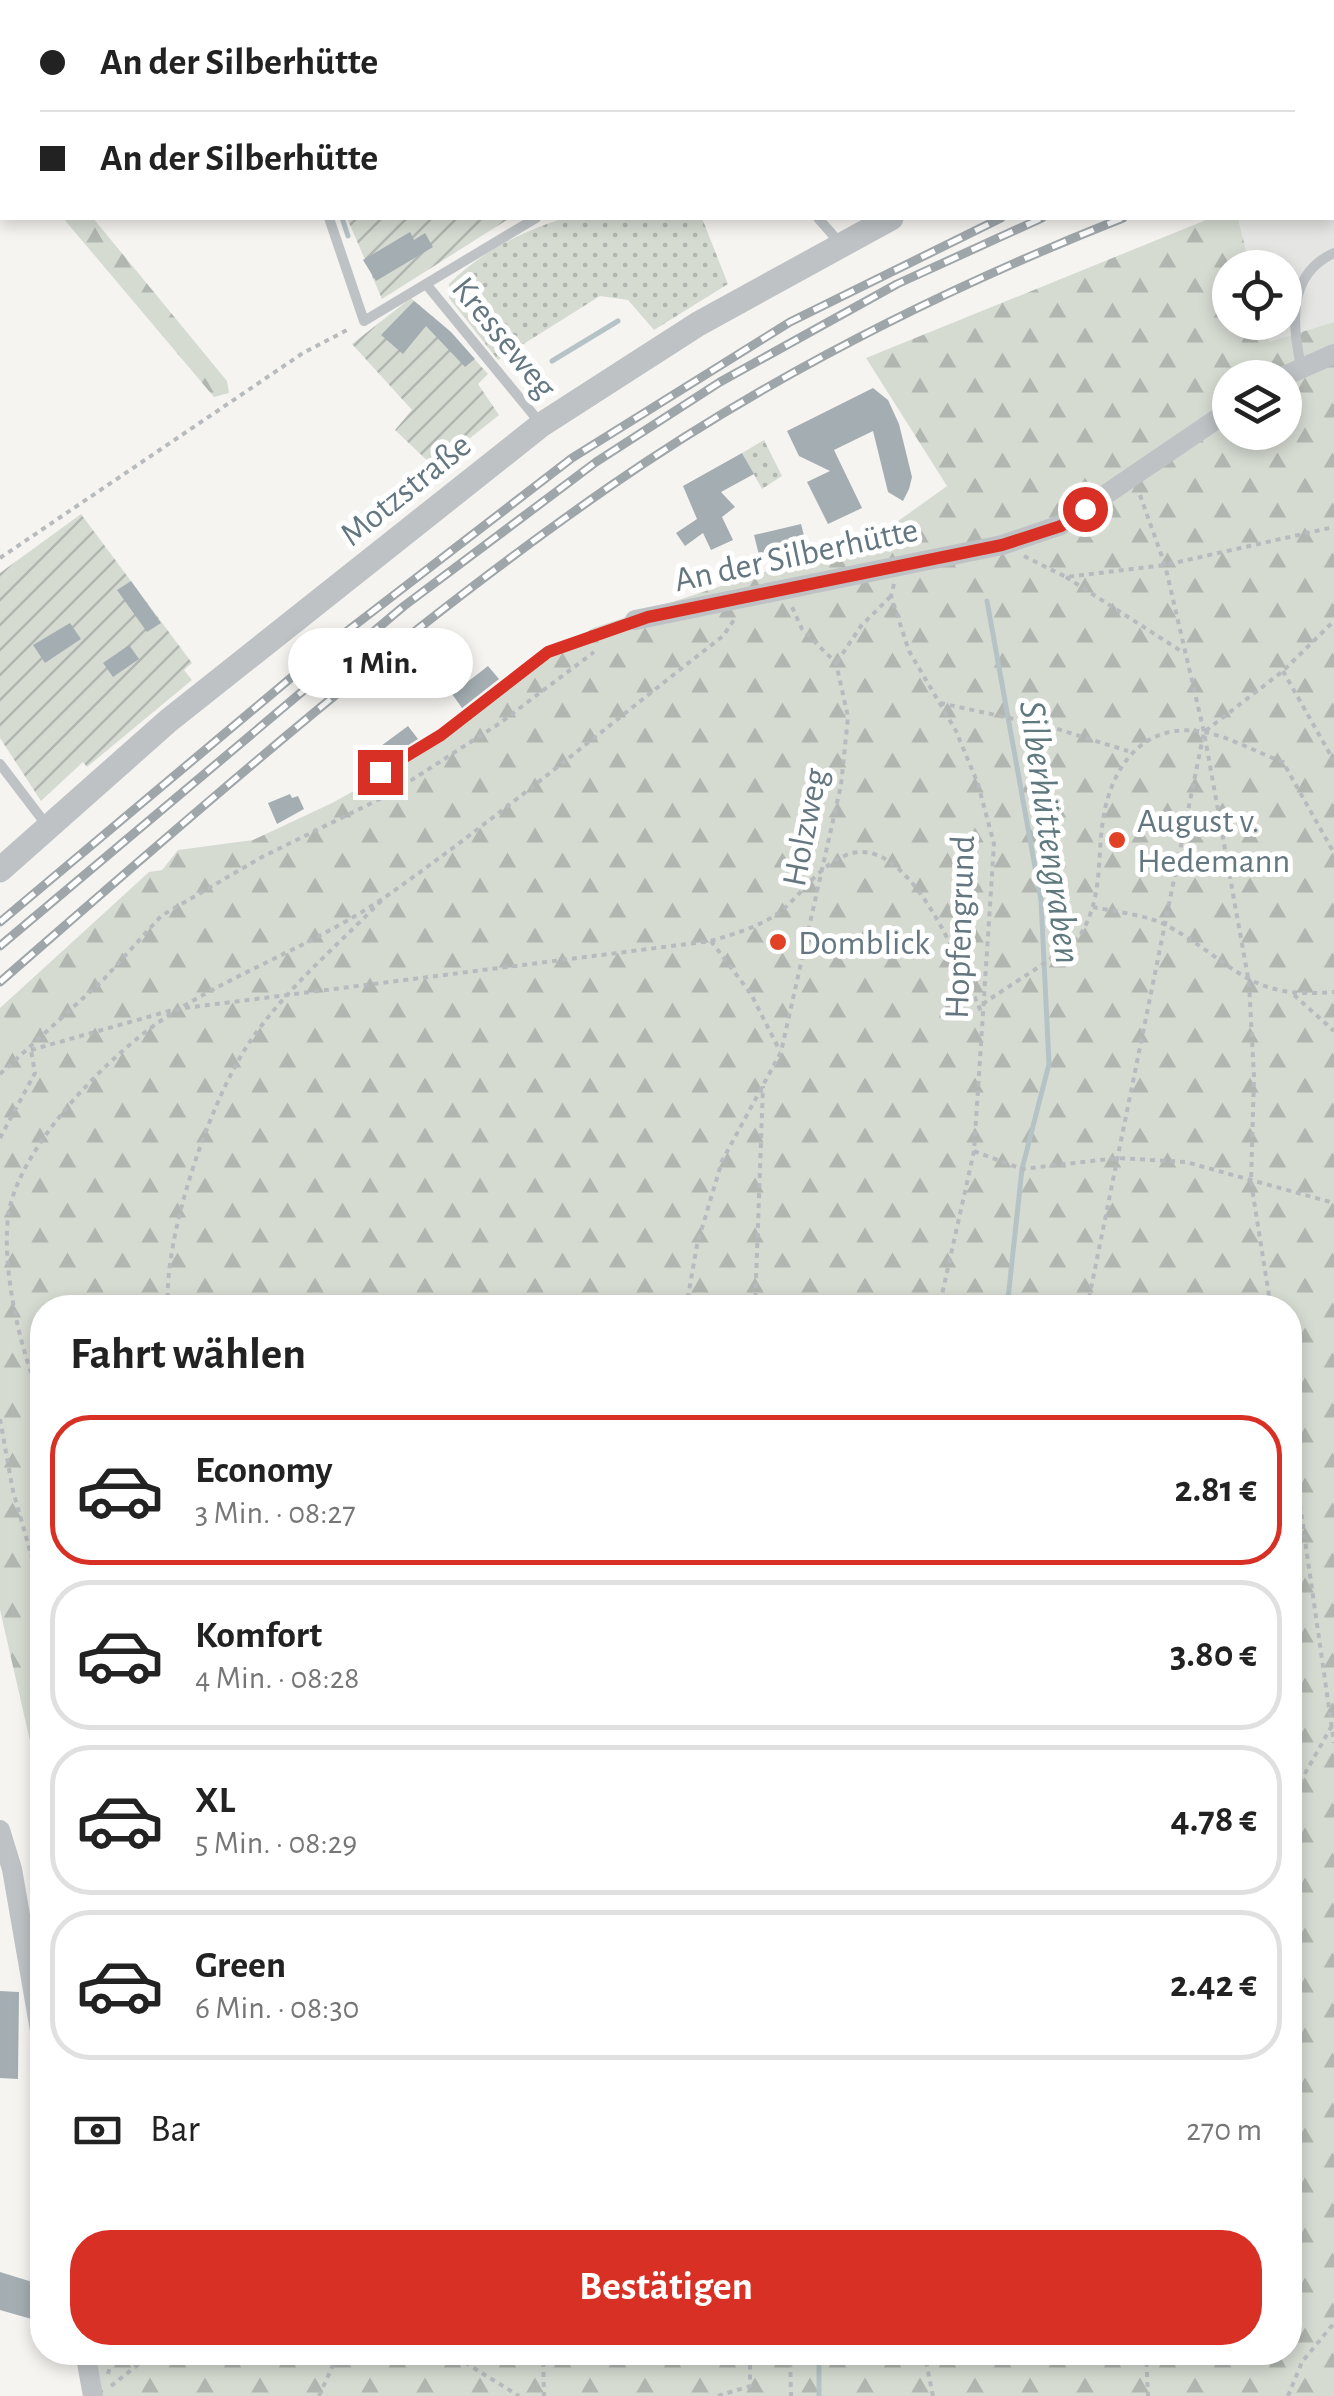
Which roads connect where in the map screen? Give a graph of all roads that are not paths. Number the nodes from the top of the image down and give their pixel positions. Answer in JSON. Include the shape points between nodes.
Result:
{"nodes":[{"id":1,"x":330,"y":220,"type":"edge"},
{"id":2,"x":533,"y":220,"type":"edge"},
{"id":3,"x":820,"y":220,"type":"edge"},
{"id":4,"x":887,"y":220,"type":"edge"},
{"id":5,"x":839,"y":242,"type":"junction"},
{"id":6,"x":1334,"y":253,"type":"edge"},
{"id":7,"x":426,"y":284,"type":"junction"},
{"id":8,"x":1334,"y":354,"type":"edge"},
{"id":9,"x":1300,"y":360,"type":"edge"},
{"id":10,"x":1302,"y":366,"type":"edge"},
{"id":11,"x":1212,"y":422,"type":"edge"},
{"id":12,"x":542,"y":425,"type":"junction"},
{"id":13,"x":635,"y":620,"type":"joint"},
{"id":14,"x":0,"y":764,"type":"edge"},
{"id":15,"x":380,"y":772,"type":"dead end"},
{"id":16,"x":48,"y":827,"type":"junction"},
{"id":17,"x":0,"y":870,"type":"edge"},
{"id":18,"x":0,"y":1830,"type":"edge"},
{"id":19,"x":30,"y":1973,"type":"edge"},
{"id":20,"x":89,"y":2365,"type":"edge"},
{"id":21,"x":96,"y":2396,"type":"edge"}],
"edges":[{"from":1,"to":7,"type":"lane","name":"Kresseweg","via":[[364,322]]},
{"from":2,"to":7,"type":"lane","name":"Kresseweg"},
{"from":3,"to":5,"type":"lane"},
{"from":4,"to":5,"type":"street","name":"Motzstraße"},
{"from":5,"to":12,"type":"street","name":"Motzstraße"},
{"from":6,"to":9,"type":"lane","via":[[1298,292],[1294,334]]},
{"from":7,"to":12,"type":"lane","name":"Kresseweg"},
{"from":8,"to":10,"type":"street"},
{"from":11,"to":13,"type":"street","name":"An der Silberhütte","via":[[1061,526],[1002,545]]},
{"from":12,"to":16,"type":"street","name":"Motzstraße","via":[[168,720]]},
{"from":13,"to":15,"type":"lane","name":"An der Silberhütte","via":[[548,652],[441,735]]},
{"from":14,"to":16,"type":"lane"},
{"from":16,"to":17,"type":"street","name":"Motzstraße"},
{"from":18,"to":19,"type":"street"},
{"from":20,"to":21,"type":"street"}]}
